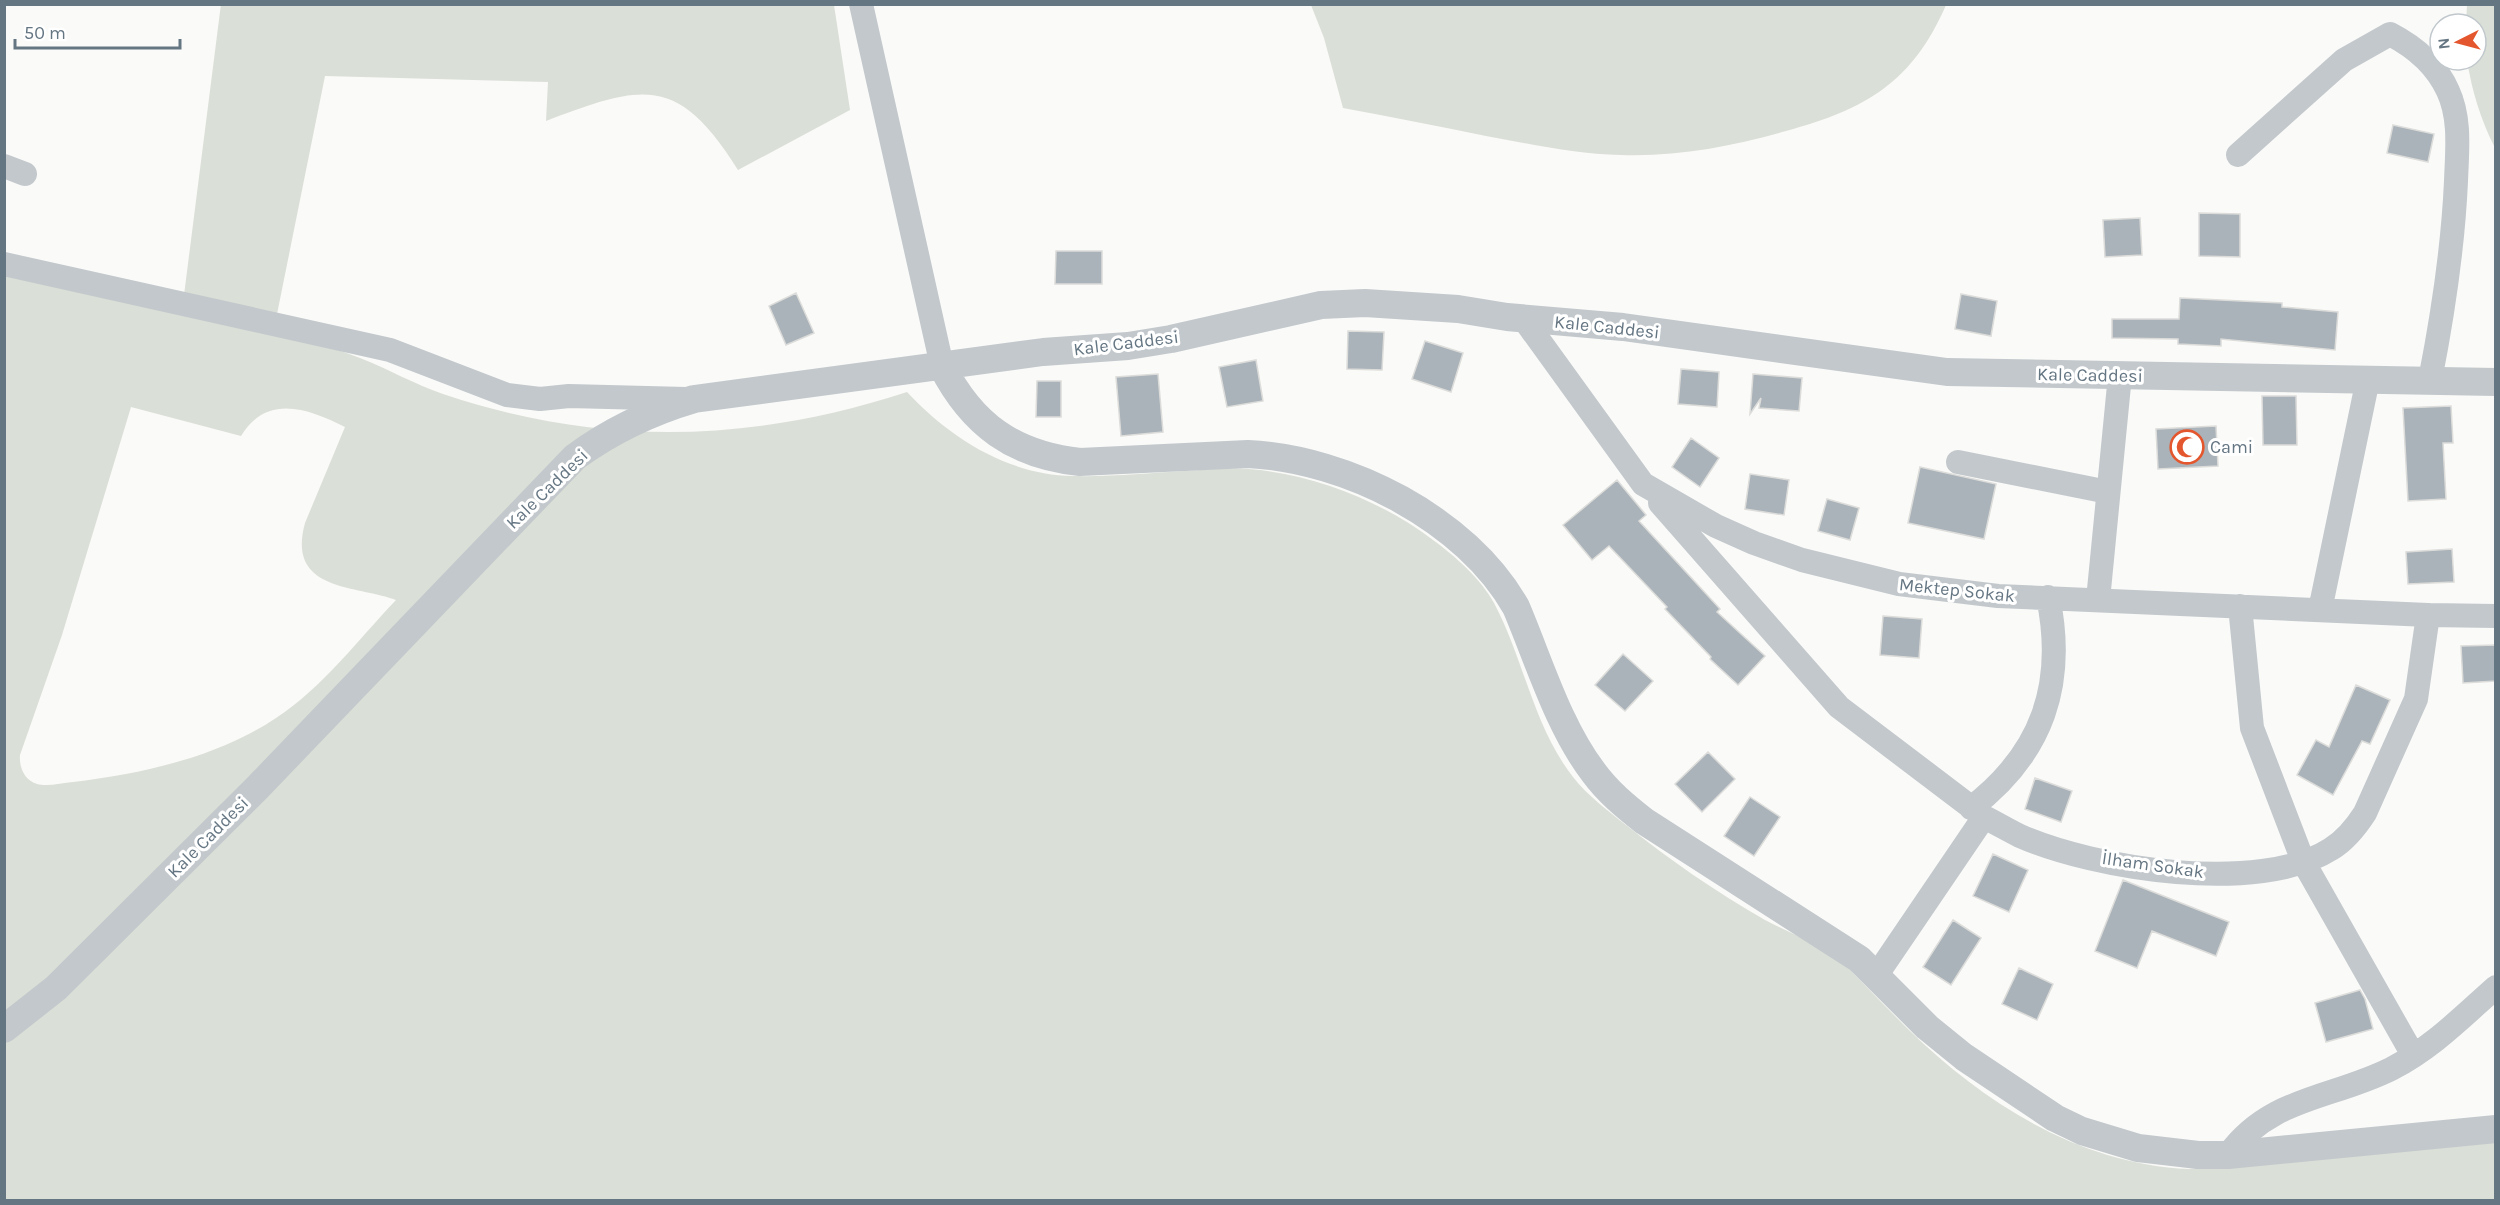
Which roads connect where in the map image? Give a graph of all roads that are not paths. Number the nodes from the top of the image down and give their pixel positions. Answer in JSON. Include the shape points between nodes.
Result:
{"nodes":[{"id":1,"x":861,"y":4,"type":"edge"},
{"id":2,"x":2238,"y":155,"type":"dead end"},
{"id":3,"x":4,"y":264,"type":"edge"},
{"id":4,"x":1523,"y":318,"type":"junction"},
{"id":5,"x":942,"y":366,"type":"junction"},
{"id":6,"x":2120,"y":375,"type":"junction"},
{"id":7,"x":2368,"y":379,"type":"junction"},
{"id":8,"x":2430,"y":380,"type":"junction"},
{"id":9,"x":2496,"y":381,"type":"edge"},
{"id":10,"x":694,"y":399,"type":"junction"},
{"id":11,"x":1958,"y":462,"type":"dead end"},
{"id":12,"x":1643,"y":484,"type":"junction"},
{"id":13,"x":2108,"y":492,"type":"junction"},
{"id":14,"x":2048,"y":597,"type":"junction"},
{"id":15,"x":2097,"y":600,"type":"junction"},
{"id":16,"x":2240,"y":606,"type":"junction"},
{"id":17,"x":2320,"y":610,"type":"junction"},
{"id":18,"x":2428,"y":615,"type":"junction"},
{"id":19,"x":2496,"y":616,"type":"edge"},
{"id":20,"x":1977,"y":812,"type":"junction"},
{"id":21,"x":2303,"y":861,"type":"junction"},
{"id":22,"x":1876,"y":976,"type":"junction"},
{"id":23,"x":2496,"y":987,"type":"edge"},
{"id":24,"x":4,"y":1029,"type":"edge"},
{"id":25,"x":2413,"y":1055,"type":"junction"},
{"id":26,"x":2496,"y":1129,"type":"edge"},
{"id":27,"x":2228,"y":1155,"type":"junction"}],
"edges":[{"from":1,"to":5,"type":"street"},
{"from":2,"to":8,"type":"street","via":[[2344,60],[2390,34],[2430,63],[2448,91],[2457,122],[2449,268]]},
{"from":3,"to":10,"type":"street","via":[[390,350],[507,395],[540,399]]},
{"from":4,"to":5,"type":"street","name":"Kale Caddesi","via":[[1409,305],[1321,305],[1171,339]]},
{"from":4,"to":6,"type":"street","name":"Kale Caddesi","via":[[1623,327],[1947,372]]},
{"from":4,"to":12,"type":"street","name":"Mektep Sokak"},
{"from":5,"to":10,"type":"street","name":"Kale Caddesi"},
{"from":5,"to":22,"type":"street","via":[[978,418],[1012,443],[1034,453],[1080,462],[1248,454],[1302,460],[1339,472],[1425,515],[1479,557],[1507,591],[1572,740],[1605,787],[1644,820],[1859,959]]},
{"from":6,"to":7,"type":"street","name":"Kale Caddesi"},
{"from":6,"to":13,"type":"street"},
{"from":7,"to":8,"type":"street","name":"Kale Caddesi"},
{"from":7,"to":17,"type":"street"},
{"from":8,"to":9,"type":"street","name":"Kale Caddesi"},
{"from":10,"to":24,"type":"street","name":"Kale Caddesi","via":[[640,417],[575,457],[257,788],[56,988]]},
{"from":11,"to":13,"type":"street"},
{"from":12,"to":14,"type":"street","name":"Mektep Sokak","via":[[1754,543],[1851,574],[1929,589]]},
{"from":12,"to":20,"type":"street","name":"İlham Sokak","via":[[1839,707]]},
{"from":13,"to":15,"type":"street"},
{"from":14,"to":15,"type":"street","name":"Mektep Sokak"},
{"from":14,"to":20,"type":"street","via":[[2055,645],[2050,694],[2043,717],[2014,768]]},
{"from":15,"to":16,"type":"street","name":"Mektep Sokak"},
{"from":16,"to":17,"type":"street","name":"Mektep Sokak"},
{"from":16,"to":21,"type":"street","via":[[2252,729]]},
{"from":17,"to":18,"type":"street","name":"Mektep Sokak"},
{"from":18,"to":19,"type":"street","name":"Mektep Sokak"},
{"from":18,"to":21,"type":"street","name":"İlham Sokak","via":[[2416,699],[2365,813],[2343,840]]},
{"from":20,"to":21,"type":"street","name":"İlham Sokak","via":[[2021,836],[2064,850],[2161,870],[2222,874]]},
{"from":20,"to":22,"type":"street"},
{"from":21,"to":25,"type":"street"},
{"from":22,"to":27,"type":"street","via":[[1964,1057],[2055,1118],[2082,1131],[2138,1148]]},
{"from":23,"to":25,"type":"street","via":[[2438,1040]]},
{"from":25,"to":27,"type":"street","via":[[2363,1082],[2273,1114],[2247,1132]]},
{"from":26,"to":27,"type":"street"}]}
